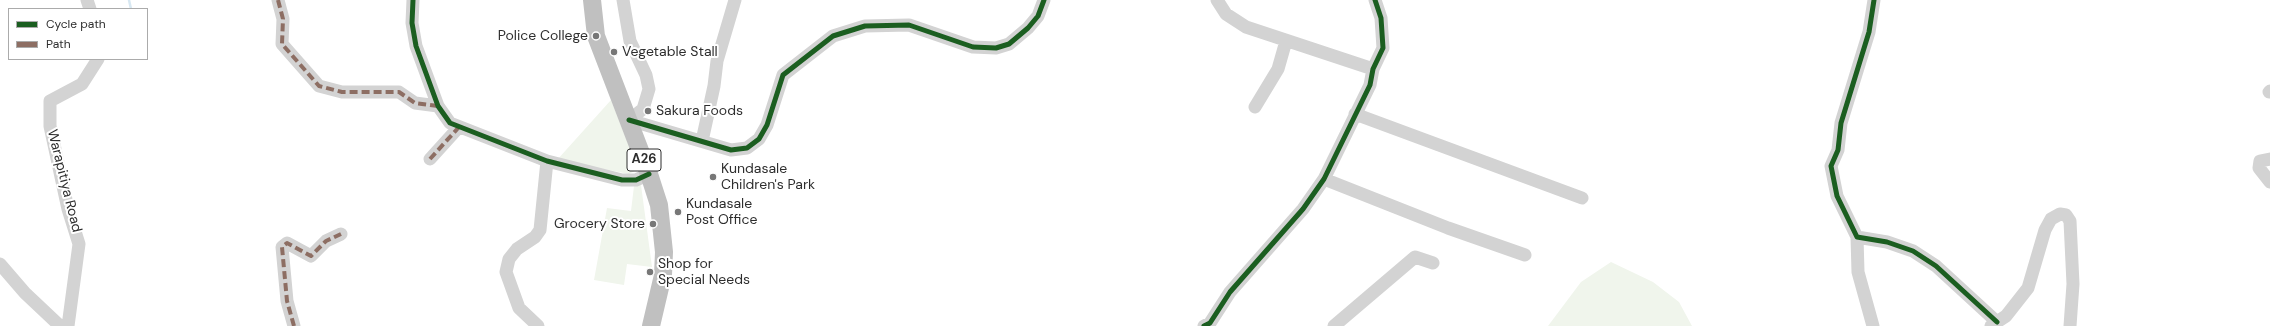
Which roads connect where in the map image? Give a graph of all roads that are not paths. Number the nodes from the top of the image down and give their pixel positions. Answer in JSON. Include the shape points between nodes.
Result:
{"nodes":[{"id":1,"x":278,"y":0,"type":"edge"},
{"id":2,"x":413,"y":0,"type":"edge"},
{"id":3,"x":592,"y":0,"type":"edge"},
{"id":4,"x":623,"y":0,"type":"edge"},
{"id":5,"x":735,"y":0,"type":"edge"},
{"id":6,"x":1044,"y":0,"type":"edge"},
{"id":7,"x":1217,"y":0,"type":"edge"},
{"id":8,"x":1375,"y":0,"type":"edge"},
{"id":9,"x":1874,"y":0,"type":"edge"},
{"id":10,"x":1286,"y":41,"type":"junction"},
{"id":11,"x":97,"y":60,"type":"edge"},
{"id":12,"x":1372,"y":69,"type":"junction"},
{"id":13,"x":438,"y":106,"type":"junction"},
{"id":14,"x":1255,"y":107,"type":"dead end"},
{"id":15,"x":1355,"y":114,"type":"junction"},
{"id":16,"x":629,"y":120,"type":"junction"},
{"id":17,"x":459,"y":127,"type":"junction"},
{"id":18,"x":702,"y":141,"type":"junction"},
{"id":19,"x":430,"y":159,"type":"dead end"},
{"id":20,"x":2270,"y":159,"type":"edge"},
{"id":21,"x":547,"y":161,"type":"junction"},
{"id":22,"x":649,"y":174,"type":"junction"},
{"id":23,"x":1324,"y":179,"type":"junction"},
{"id":24,"x":2270,"y":182,"type":"edge"},
{"id":25,"x":1582,"y":198,"type":"dead end"},
{"id":26,"x":341,"y":234,"type":"dead end"},
{"id":27,"x":1857,"y":237,"type":"junction"},
{"id":28,"x":1525,"y":255,"type":"dead end"},
{"id":29,"x":1433,"y":263,"type":"dead end"},
{"id":30,"x":0,"y":264,"type":"edge"},
{"id":31,"x":1994,"y":324,"type":"edge"},
{"id":32,"x":60,"y":326,"type":"edge"},
{"id":33,"x":68,"y":326,"type":"edge"},
{"id":34,"x":294,"y":326,"type":"edge"},
{"id":35,"x":538,"y":326,"type":"edge"},
{"id":36,"x":651,"y":326,"type":"edge"},
{"id":37,"x":1204,"y":326,"type":"edge"},
{"id":38,"x":1334,"y":326,"type":"edge"},
{"id":39,"x":1872,"y":326,"type":"edge"},
{"id":40,"x":2070,"y":326,"type":"edge"}],
"edges":[{"from":1,"to":13,"type":"street","via":[[283,19],[282,44],[319,86],[342,92],[399,92],[415,103]]},
{"from":2,"to":13,"type":"street","via":[[412,23],[416,46]]},
{"from":3,"to":16,"type":"highway","number":"A26","via":[[596,36]]},
{"from":4,"to":16,"type":"street","via":[[630,41],[646,75],[649,89],[643,109]]},
{"from":5,"to":18,"type":"street","via":[[717,61]]},
{"from":6,"to":18,"type":"street","via":[[1038,16],[1028,28],[1009,44],[996,48],[973,47],[909,25],[865,26],[833,36],[782,75],[767,125],[759,139],[747,148],[731,150]]},
{"from":7,"to":10,"type":"street","via":[[1226,14],[1246,27]]},
{"from":8,"to":12,"type":"street","via":[[1381,18],[1383,48]]},
{"from":9,"to":27,"type":"street","via":[[1869,32],[1840,123],[1838,150],[1831,166],[1837,196]]},
{"from":10,"to":12,"type":"street"},
{"from":10,"to":14,"type":"street","via":[[1278,70]]},
{"from":11,"to":33,"type":"street","name":"Warapitiya Road","via":[[82,84],[50,101],[50,126],[68,209],[79,244]]},
{"from":12,"to":15,"type":"street","via":[[1370,85]]},
{"from":13,"to":17,"type":"street","via":[[450,123]]},
{"from":15,"to":23,"type":"street"},
{"from":15,"to":25,"type":"street"},
{"from":16,"to":18,"type":"street"},
{"from":16,"to":22,"type":"highway","number":"A26"},
{"from":17,"to":19,"type":"street"},
{"from":17,"to":21,"type":"street"},
{"from":20,"to":24,"type":"street","via":[[2260,161],[2259,168]]},
{"from":21,"to":22,"type":"street","via":[[622,180],[636,180]]},
{"from":21,"to":35,"type":"street","via":[[540,230],[535,237],[517,249],[509,259],[506,272],[519,308]]},
{"from":22,"to":36,"type":"highway","number":"A26","via":[[659,205],[664,252],[663,275]]},
{"from":23,"to":28,"type":"street"},
{"from":23,"to":37,"type":"street","via":[[1303,209],[1230,292],[1210,323]]},
{"from":26,"to":34,"type":"street","via":[[326,241],[312,256],[287,244],[282,247],[287,301]]},
{"from":27,"to":31,"type":"street","via":[[1887,242],[1936,266]]},
{"from":27,"to":39,"type":"street","via":[[1858,272]]},
{"from":29,"to":38,"type":"street","via":[[1415,257]]},
{"from":30,"to":32,"type":"street","via":[[25,293]]},
{"from":31,"to":40,"type":"street","via":[[2006,316],[2028,288],[2045,230],[2051,219],[2060,214],[2066,215],[2070,221],[2073,284]]}]}
